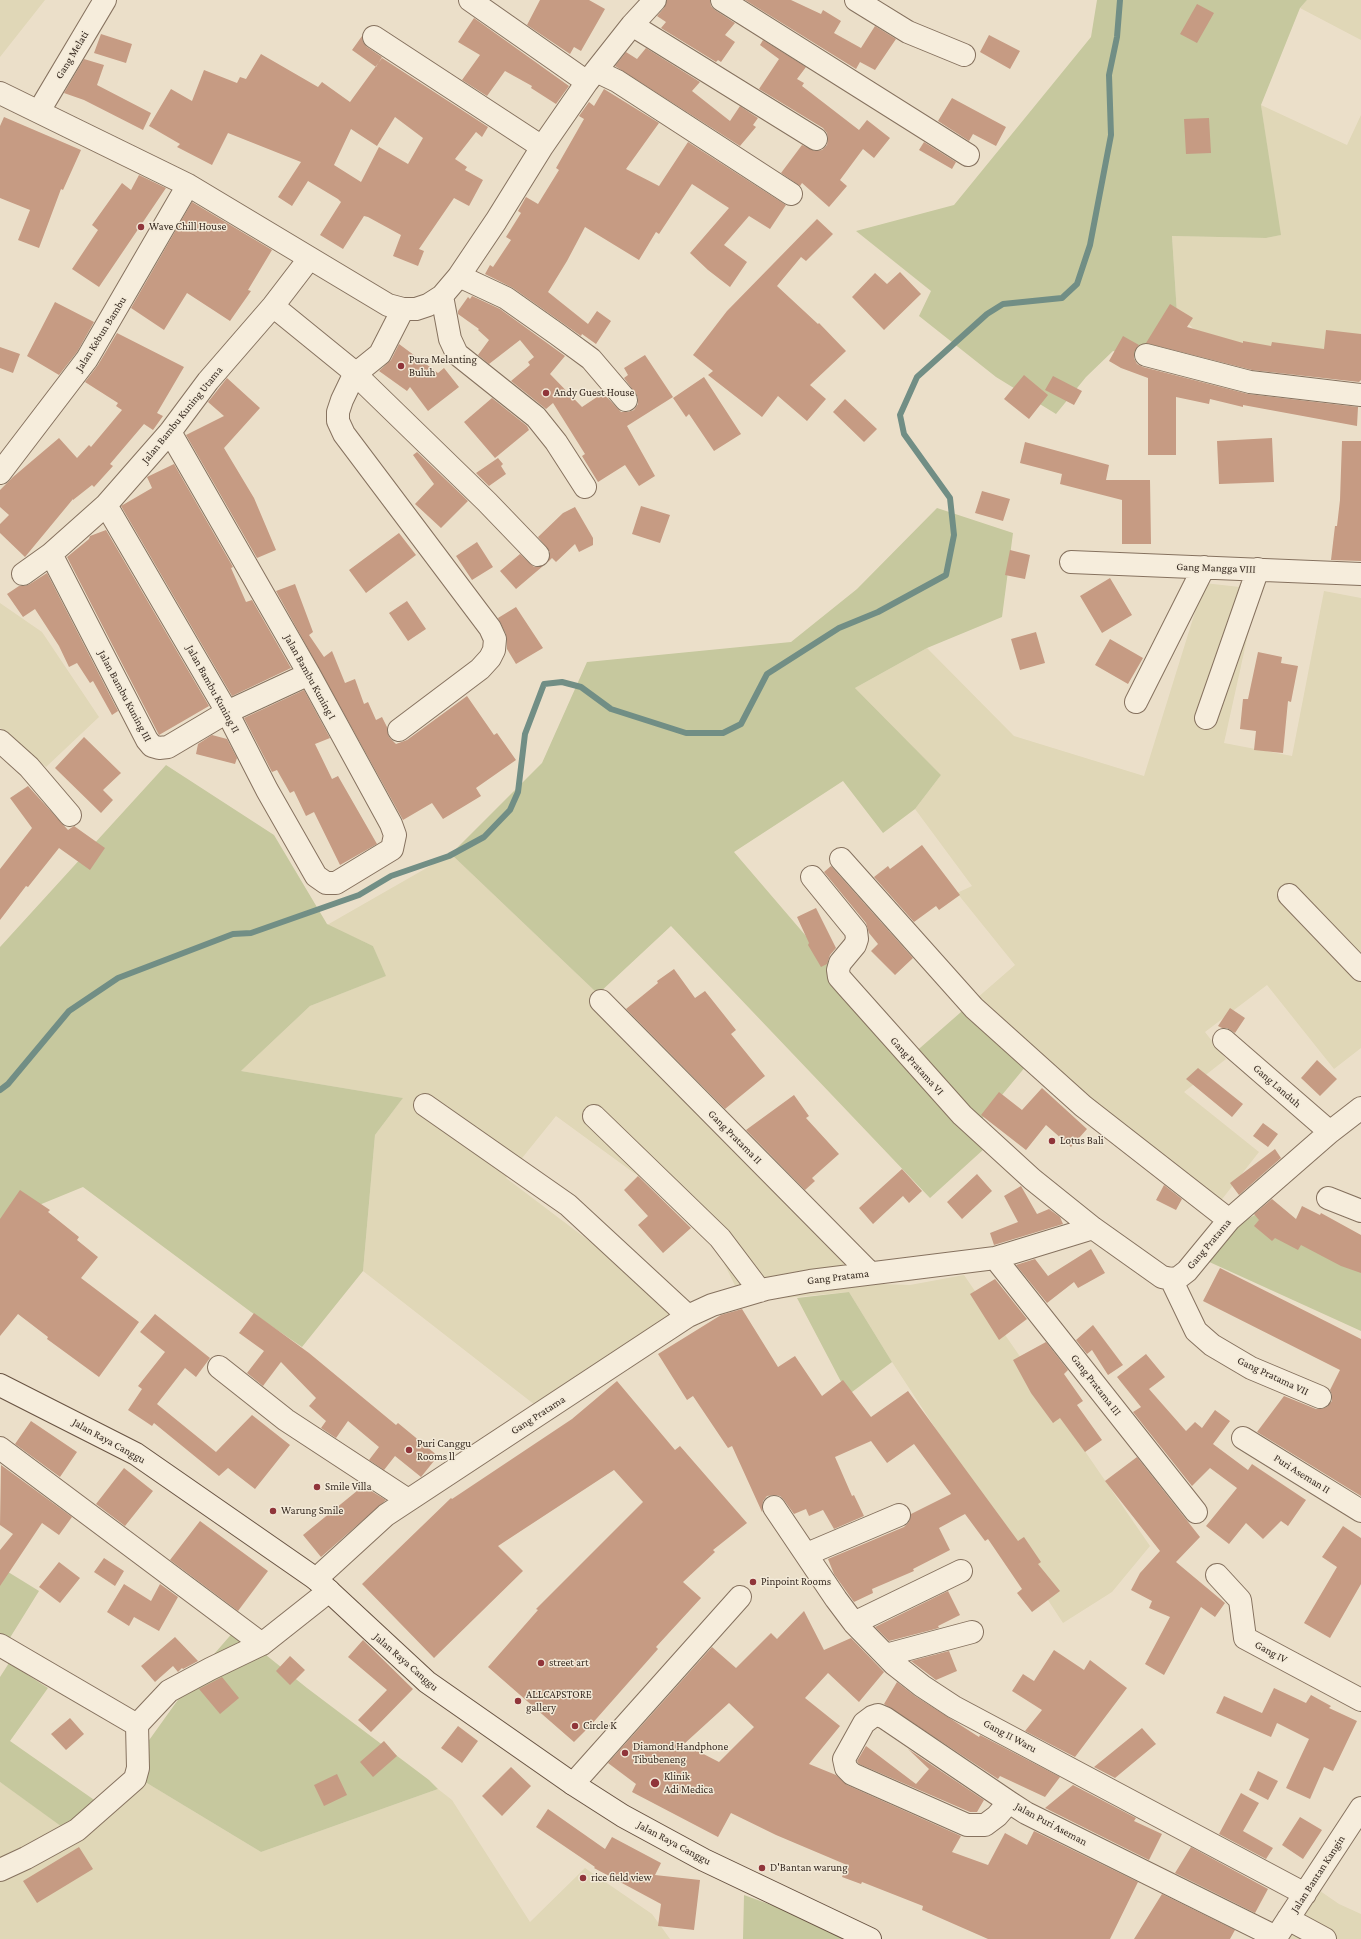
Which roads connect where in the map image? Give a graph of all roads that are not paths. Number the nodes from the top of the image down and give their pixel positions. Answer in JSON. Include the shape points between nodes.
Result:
{"nodes":[{"id":1,"x":105,"y":0,"type":"edge"},
{"id":2,"x":470,"y":0,"type":"edge"},
{"id":3,"x":655,"y":0,"type":"edge"},
{"id":4,"x":722,"y":0,"type":"edge"},
{"id":5,"x":856,"y":0,"type":"edge"},
{"id":6,"x":632,"y":25,"type":"junction"},
{"id":7,"x":374,"y":37,"type":"dead end"},
{"id":8,"x":964,"y":55,"type":"dead end"},
{"id":9,"x":592,"y":77,"type":"junction"},
{"id":10,"x":0,"y":94,"type":"edge"},
{"id":11,"x":39,"y":111,"type":"junction"},
{"id":12,"x":816,"y":139,"type":"dead end"},
{"id":13,"x":542,"y":147,"type":"junction"},
{"id":14,"x":968,"y":155,"type":"dead end"},
{"id":15,"x":188,"y":185,"type":"junction"},
{"id":16,"x":791,"y":194,"type":"dead end"},
{"id":17,"x":309,"y":259,"type":"junction"},
{"id":18,"x":459,"y":276,"type":"junction"},
{"id":19,"x":442,"y":296,"type":"junction"},
{"id":20,"x":273,"y":306,"type":"junction"},
{"id":21,"x":403,"y":309,"type":"junction"},
{"id":22,"x":1146,"y":355,"type":"dead end"},
{"id":23,"x":355,"y":373,"type":"junction"},
{"id":24,"x":1361,"y":395,"type":"edge"},
{"id":25,"x":626,"y":400,"type":"dead end"},
{"id":26,"x":170,"y":432,"type":"junction"},
{"id":27,"x":0,"y":473,"type":"edge"},
{"id":28,"x":584,"y":487,"type":"dead end"},
{"id":29,"x":106,"y":505,"type":"junction"},
{"id":30,"x":51,"y":554,"type":"junction"},
{"id":31,"x":538,"y":555,"type":"dead end"},
{"id":32,"x":1072,"y":562,"type":"dead end"},
{"id":33,"x":1204,"y":567,"type":"junction"},
{"id":34,"x":1258,"y":569,"type":"junction"},
{"id":35,"x":23,"y":574,"type":"dead end"},
{"id":36,"x":1361,"y":574,"type":"edge"},
{"id":37,"x":309,"y":674,"type":"junction"},
{"id":38,"x":1136,"y":702,"type":"dead end"},
{"id":39,"x":227,"y":712,"type":"junction"},
{"id":40,"x":1206,"y":718,"type":"dead end"},
{"id":41,"x":400,"y":730,"type":"dead end"},
{"id":42,"x":0,"y":741,"type":"edge"},
{"id":43,"x":70,"y":815,"type":"dead end"},
{"id":44,"x":841,"y":859,"type":"dead end"},
{"id":45,"x":316,"y":876,"type":"joint"},
{"id":46,"x":812,"y":877,"type":"dead end"},
{"id":47,"x":1289,"y":895,"type":"dead end"},
{"id":48,"x":1361,"y":970,"type":"edge"},
{"id":49,"x":601,"y":1000,"type":"dead end"},
{"id":50,"x":1224,"y":1040,"type":"dead end"},
{"id":51,"x":425,"y":1105,"type":"dead end"},
{"id":52,"x":1361,"y":1108,"type":"edge"},
{"id":53,"x":594,"y":1116,"type":"dead end"},
{"id":54,"x":1330,"y":1132,"type":"junction"},
{"id":55,"x":1328,"y":1198,"type":"dead end"},
{"id":56,"x":1361,"y":1211,"type":"edge"},
{"id":57,"x":1229,"y":1220,"type":"junction"},
{"id":58,"x":1093,"y":1228,"type":"junction"},
{"id":59,"x":995,"y":1258,"type":"junction"},
{"id":60,"x":870,"y":1273,"type":"junction"},
{"id":61,"x":1172,"y":1279,"type":"junction"},
{"id":62,"x":760,"y":1291,"type":"junction"},
{"id":63,"x":688,"y":1316,"type":"junction"},
{"id":64,"x":219,"y":1367,"type":"dead end"},
{"id":65,"x":0,"y":1385,"type":"edge"},
{"id":66,"x":1320,"y":1397,"type":"dead end"},
{"id":67,"x":1243,"y":1438,"type":"dead end"},
{"id":68,"x":0,"y":1448,"type":"edge"},
{"id":69,"x":408,"y":1500,"type":"junction"},
{"id":70,"x":774,"y":1507,"type":"dead end"},
{"id":71,"x":1361,"y":1511,"type":"edge"},
{"id":72,"x":1196,"y":1512,"type":"dead end"},
{"id":73,"x":899,"y":1515,"type":"dead end"},
{"id":74,"x":807,"y":1554,"type":"junction"},
{"id":75,"x":961,"y":1571,"type":"dead end"},
{"id":76,"x":1218,"y":1575,"type":"dead end"},
{"id":77,"x":322,"y":1585,"type":"junction"},
{"id":78,"x":740,"y":1597,"type":"dead end"},
{"id":79,"x":854,"y":1623,"type":"junction"},
{"id":80,"x":972,"y":1632,"type":"dead end"},
{"id":81,"x":262,"y":1644,"type":"junction"},
{"id":82,"x":0,"y":1645,"type":"edge"},
{"id":83,"x":886,"y":1656,"type":"junction"},
{"id":84,"x":1361,"y":1700,"type":"edge"},
{"id":85,"x":137,"y":1725,"type":"junction"},
{"id":86,"x":573,"y":1784,"type":"junction"},
{"id":87,"x":1009,"y":1802,"type":"junction"},
{"id":88,"x":1361,"y":1808,"type":"edge"},
{"id":89,"x":0,"y":1870,"type":"edge"},
{"id":90,"x":1305,"y":1894,"type":"junction"},
{"id":91,"x":1288,"y":1919,"type":"junction"},
{"id":92,"x":1276,"y":1938,"type":"edge"},
{"id":93,"x":870,"y":1939,"type":"edge"},
{"id":94,"x":1325,"y":1939,"type":"edge"}],
"edges":[{"from":1,"to":11,"type":"street","name":"Gang Melati"},
{"from":2,"to":9,"type":"street"},
{"from":3,"to":6,"type":"street"},
{"from":4,"to":14,"type":"street"},
{"from":5,"to":8,"type":"street","via":[[908,32]]},
{"from":6,"to":9,"type":"street"},
{"from":6,"to":12,"type":"street"},
{"from":7,"to":13,"type":"street"},
{"from":9,"to":13,"type":"street"},
{"from":9,"to":16,"type":"street","via":[[617,81]]},
{"from":10,"to":11,"type":"street"},
{"from":11,"to":15,"type":"street"},
{"from":13,"to":18,"type":"street"},
{"from":15,"to":17,"type":"street"},
{"from":15,"to":27,"type":"street","name":"Jalan Kebun Bambu","via":[[87,359]]},
{"from":17,"to":20,"type":"street","name":"Jalan Bambu Kuning Utama"},
{"from":17,"to":21,"type":"street","via":[[388,305]]},
{"from":18,"to":19,"type":"street"},
{"from":18,"to":25,"type":"street","via":[[506,298],[563,338],[591,359]]},
{"from":19,"to":21,"type":"street","via":[[428,305],[416,309]]},
{"from":19,"to":28,"type":"street","via":[[450,339],[457,354],[536,417],[556,442]]},
{"from":20,"to":23,"type":"street"},
{"from":20,"to":26,"type":"street","name":"Jalan Bambu Kuning Utama","via":[[208,381]]},
{"from":21,"to":23,"type":"street","via":[[380,354]]},
{"from":22,"to":24,"type":"street","via":[[1250,382]]},
{"from":23,"to":31,"type":"street"},
{"from":23,"to":41,"type":"street","via":[[338,412],[338,421],[344,434],[490,628],[495,640],[490,658],[480,669]]},
{"from":26,"to":29,"type":"street","name":"Jalan Bambu Kuning Utama"},
{"from":26,"to":37,"type":"street","name":"Jalan Bambu Kuning I"},
{"from":29,"to":30,"type":"street","name":"Jalan Bambu Kuning Utama"},
{"from":29,"to":39,"type":"street","name":"Jalan Bambu Kuning II"},
{"from":30,"to":35,"type":"street","name":"Jalan Bambu Kuning Utama"},
{"from":30,"to":39,"type":"street","name":"Jalan Bambu Kuning III","via":[[152,746],[168,747]]},
{"from":32,"to":33,"type":"street","name":"Gang Mangga VIII"},
{"from":33,"to":34,"type":"street","name":"Gang Mangga VIII"},
{"from":33,"to":38,"type":"street"},
{"from":34,"to":36,"type":"street","name":"Gang Mangga VIII"},
{"from":34,"to":40,"type":"street"},
{"from":37,"to":39,"type":"street","name":"Jalan Bambu Kuning III"},
{"from":37,"to":45,"type":"street","name":"Jalan Bambu Kuning I","via":[[395,835],[392,849],[336,883],[326,882]]},
{"from":39,"to":45,"type":"street","name":"Jalan Bambu Kuning II"},
{"from":42,"to":43,"type":"street","via":[[29,767]]},
{"from":44,"to":57,"type":"street","via":[[974,1008],[1083,1106]]},
{"from":46,"to":58,"type":"street","name":"Gang Pratama VI","via":[[856,931],[855,945],[840,963],[839,977],[962,1115],[1032,1179]]},
{"from":47,"to":48,"type":"street"},
{"from":49,"to":60,"type":"street","name":"Gang Pratama II"},
{"from":50,"to":54,"type":"street","name":"Gang Landuh"},
{"from":51,"to":63,"type":"street","via":[[568,1205]]},
{"from":52,"to":54,"type":"street","name":"Gang Pratama"},
{"from":53,"to":62,"type":"street","via":[[720,1238]]},
{"from":54,"to":57,"type":"street","name":"Gang Pratama"},
{"from":55,"to":56,"type":"street"},
{"from":57,"to":61,"type":"street","name":"Gang Pratama","via":[[1187,1271]]},
{"from":58,"to":59,"type":"street","name":"Gang Pratama"},
{"from":58,"to":61,"type":"street","via":[[1154,1271]]},
{"from":59,"to":60,"type":"street","name":"Gang Pratama"},
{"from":59,"to":72,"type":"street","name":"Gang Pratama III"},
{"from":60,"to":62,"type":"street","name":"Gang Pratama"},
{"from":61,"to":66,"type":"street","name":"Gang Pratama VII","via":[[1196,1331],[1212,1345],[1251,1368]]},
{"from":62,"to":63,"type":"street","name":"Gang Pratama","via":[[712,1305]]},
{"from":63,"to":69,"type":"street","name":"Gang Pratama"},
{"from":64,"to":69,"type":"street","via":[[286,1420]]},
{"from":65,"to":77,"type":"street","name":"Jalan Raya Canggu","via":[[136,1454]]},
{"from":67,"to":71,"type":"street","name":"Puri Aseman II"},
{"from":68,"to":81,"type":"street"},
{"from":69,"to":77,"type":"street","name":"Gang Pratama","via":[[362,1535]]},
{"from":70,"to":74,"type":"street","name":"Gang II Waru"},
{"from":73,"to":74,"type":"street"},
{"from":74,"to":79,"type":"street","name":"Gang II Waru"},
{"from":75,"to":79,"type":"street"},
{"from":76,"to":84,"type":"street","name":"Gang IV","via":[[1240,1600],[1245,1638]]},
{"from":77,"to":81,"type":"street","name":"Gang Pratama"},
{"from":77,"to":86,"type":"street","name":"Jalan Raya Canggu","via":[[427,1682]]},
{"from":78,"to":86,"type":"street"},
{"from":79,"to":83,"type":"street","name":"Gang II Waru"},
{"from":80,"to":83,"type":"street"},
{"from":81,"to":85,"type":"street","name":"Gang Pratama","via":[[169,1690]]},
{"from":82,"to":85,"type":"street"},
{"from":83,"to":90,"type":"street","name":"Gang II Waru","via":[[922,1686],[954,1707]]},
{"from":85,"to":89,"type":"street","via":[[138,1768],[135,1779],[77,1830]]},
{"from":86,"to":93,"type":"street","name":"Jalan Raya Canggu","via":[[623,1816],[704,1860]]},
{"from":87,"to":87,"type":"street","name":"Jalan Puri Aseman","via":[[985,1825],[967,1825],[852,1774],[846,1768],[844,1759],[864,1723],[878,1715]]},
{"from":87,"to":92,"type":"street","name":"Jalan Puri Aseman","via":[[1026,1813]]},
{"from":88,"to":90,"type":"street","name":"Jalan Bantan Kangin"},
{"from":90,"to":91,"type":"street","name":"Jalan Bantan Kangin"},
{"from":91,"to":92,"type":"street","name":"Jalan Bantan Kangin"},
{"from":91,"to":94,"type":"street"}]}
